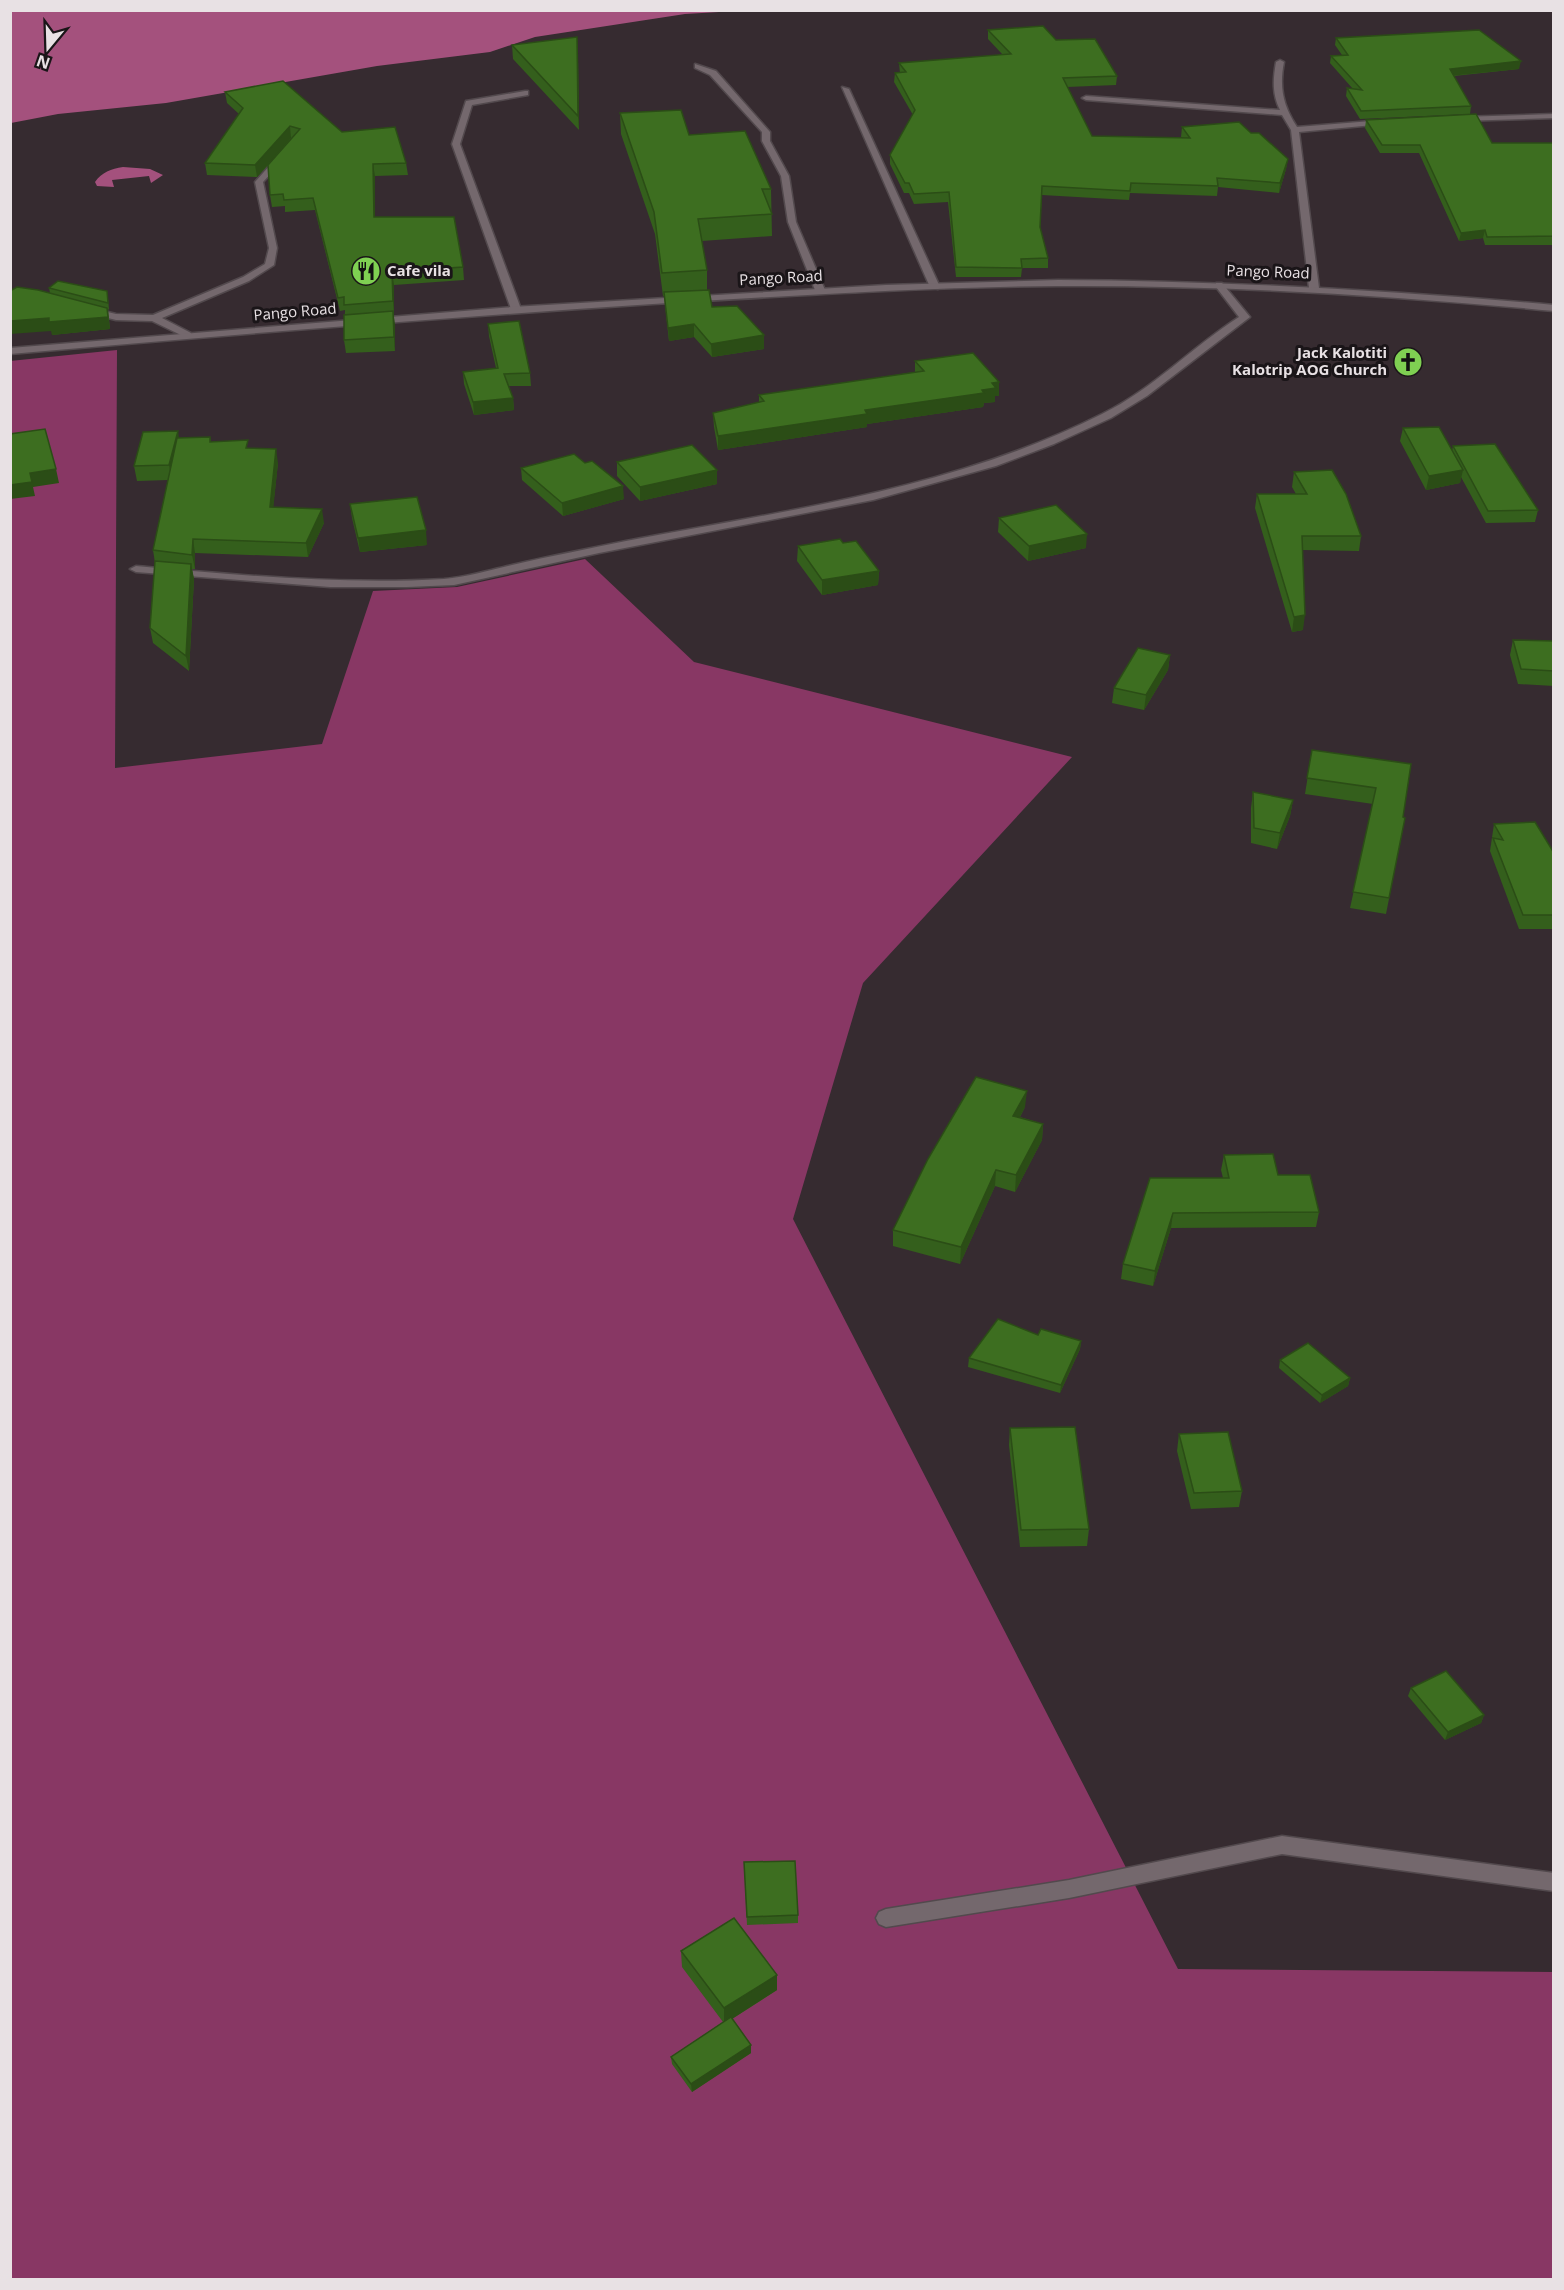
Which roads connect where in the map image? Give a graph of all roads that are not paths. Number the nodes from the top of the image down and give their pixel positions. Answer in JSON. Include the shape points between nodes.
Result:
{"nodes":[{"id":1,"x":1280,"y":62,"type":"dead end"},
{"id":2,"x":698,"y":66,"type":"dead end"},
{"id":3,"x":845,"y":89,"type":"dead end"},
{"id":4,"x":525,"y":93,"type":"dead end"},
{"id":5,"x":1086,"y":98,"type":"dead end"},
{"id":6,"x":1283,"y":113,"type":"junction"},
{"id":7,"x":1554,"y":116,"type":"edge"},
{"id":8,"x":1444,"y":119,"type":"edge"},
{"id":9,"x":1398,"y":120,"type":"edge"},
{"id":10,"x":1295,"y":130,"type":"junction"},
{"id":11,"x":288,"y":150,"type":"edge"},
{"id":12,"x":1219,"y":285,"type":"junction"},
{"id":13,"x":935,"y":286,"type":"junction"},
{"id":14,"x":1314,"y":288,"type":"junction"},
{"id":15,"x":820,"y":290,"type":"junction"},
{"id":16,"x":1554,"y":308,"type":"edge"},
{"id":17,"x":84,"y":309,"type":"edge"},
{"id":18,"x":516,"y":309,"type":"junction"},
{"id":19,"x":153,"y":318,"type":"junction"},
{"id":20,"x":188,"y":336,"type":"junction"},
{"id":21,"x":10,"y":351,"type":"edge"},
{"id":22,"x":136,"y":569,"type":"dead end"},
{"id":23,"x":1554,"y":1882,"type":"edge"},
{"id":24,"x":886,"y":1918,"type":"dead end"}],
"edges":[{"from":1,"to":6,"type":"street","via":[[1275,82]]},
{"from":2,"to":15,"type":"street","via":[[713,73],[765,132],[785,176],[792,222]]},
{"from":3,"to":13,"type":"street"},
{"from":4,"to":18,"type":"street","via":[[469,103],[456,144]]},
{"from":5,"to":6,"type":"street"},
{"from":6,"to":10,"type":"street"},
{"from":7,"to":8,"type":"street"},
{"from":9,"to":10,"type":"street"},
{"from":10,"to":14,"type":"street"},
{"from":11,"to":19,"type":"street","via":[[259,182],[273,248],[269,265],[246,279]]},
{"from":12,"to":13,"type":"street","name":"Pango Road"},
{"from":12,"to":14,"type":"street","name":"Pango Road"},
{"from":12,"to":22,"type":"street","via":[[1245,317],[1198,348],[1147,392],[1108,415],[1024,453],[956,477],[882,496],[449,582],[288,582]]},
{"from":13,"to":15,"type":"street","name":"Pango Road"},
{"from":14,"to":16,"type":"street","name":"Pango Road"},
{"from":15,"to":18,"type":"street","name":"Pango Road"},
{"from":17,"to":19,"type":"street","via":[[116,317]]},
{"from":18,"to":20,"type":"street","name":"Pango Road"},
{"from":19,"to":20,"type":"street"},
{"from":20,"to":21,"type":"street","name":"Pango Road"},
{"from":23,"to":24,"type":"street","via":[[1282,1845],[1069,1889]]}]}
